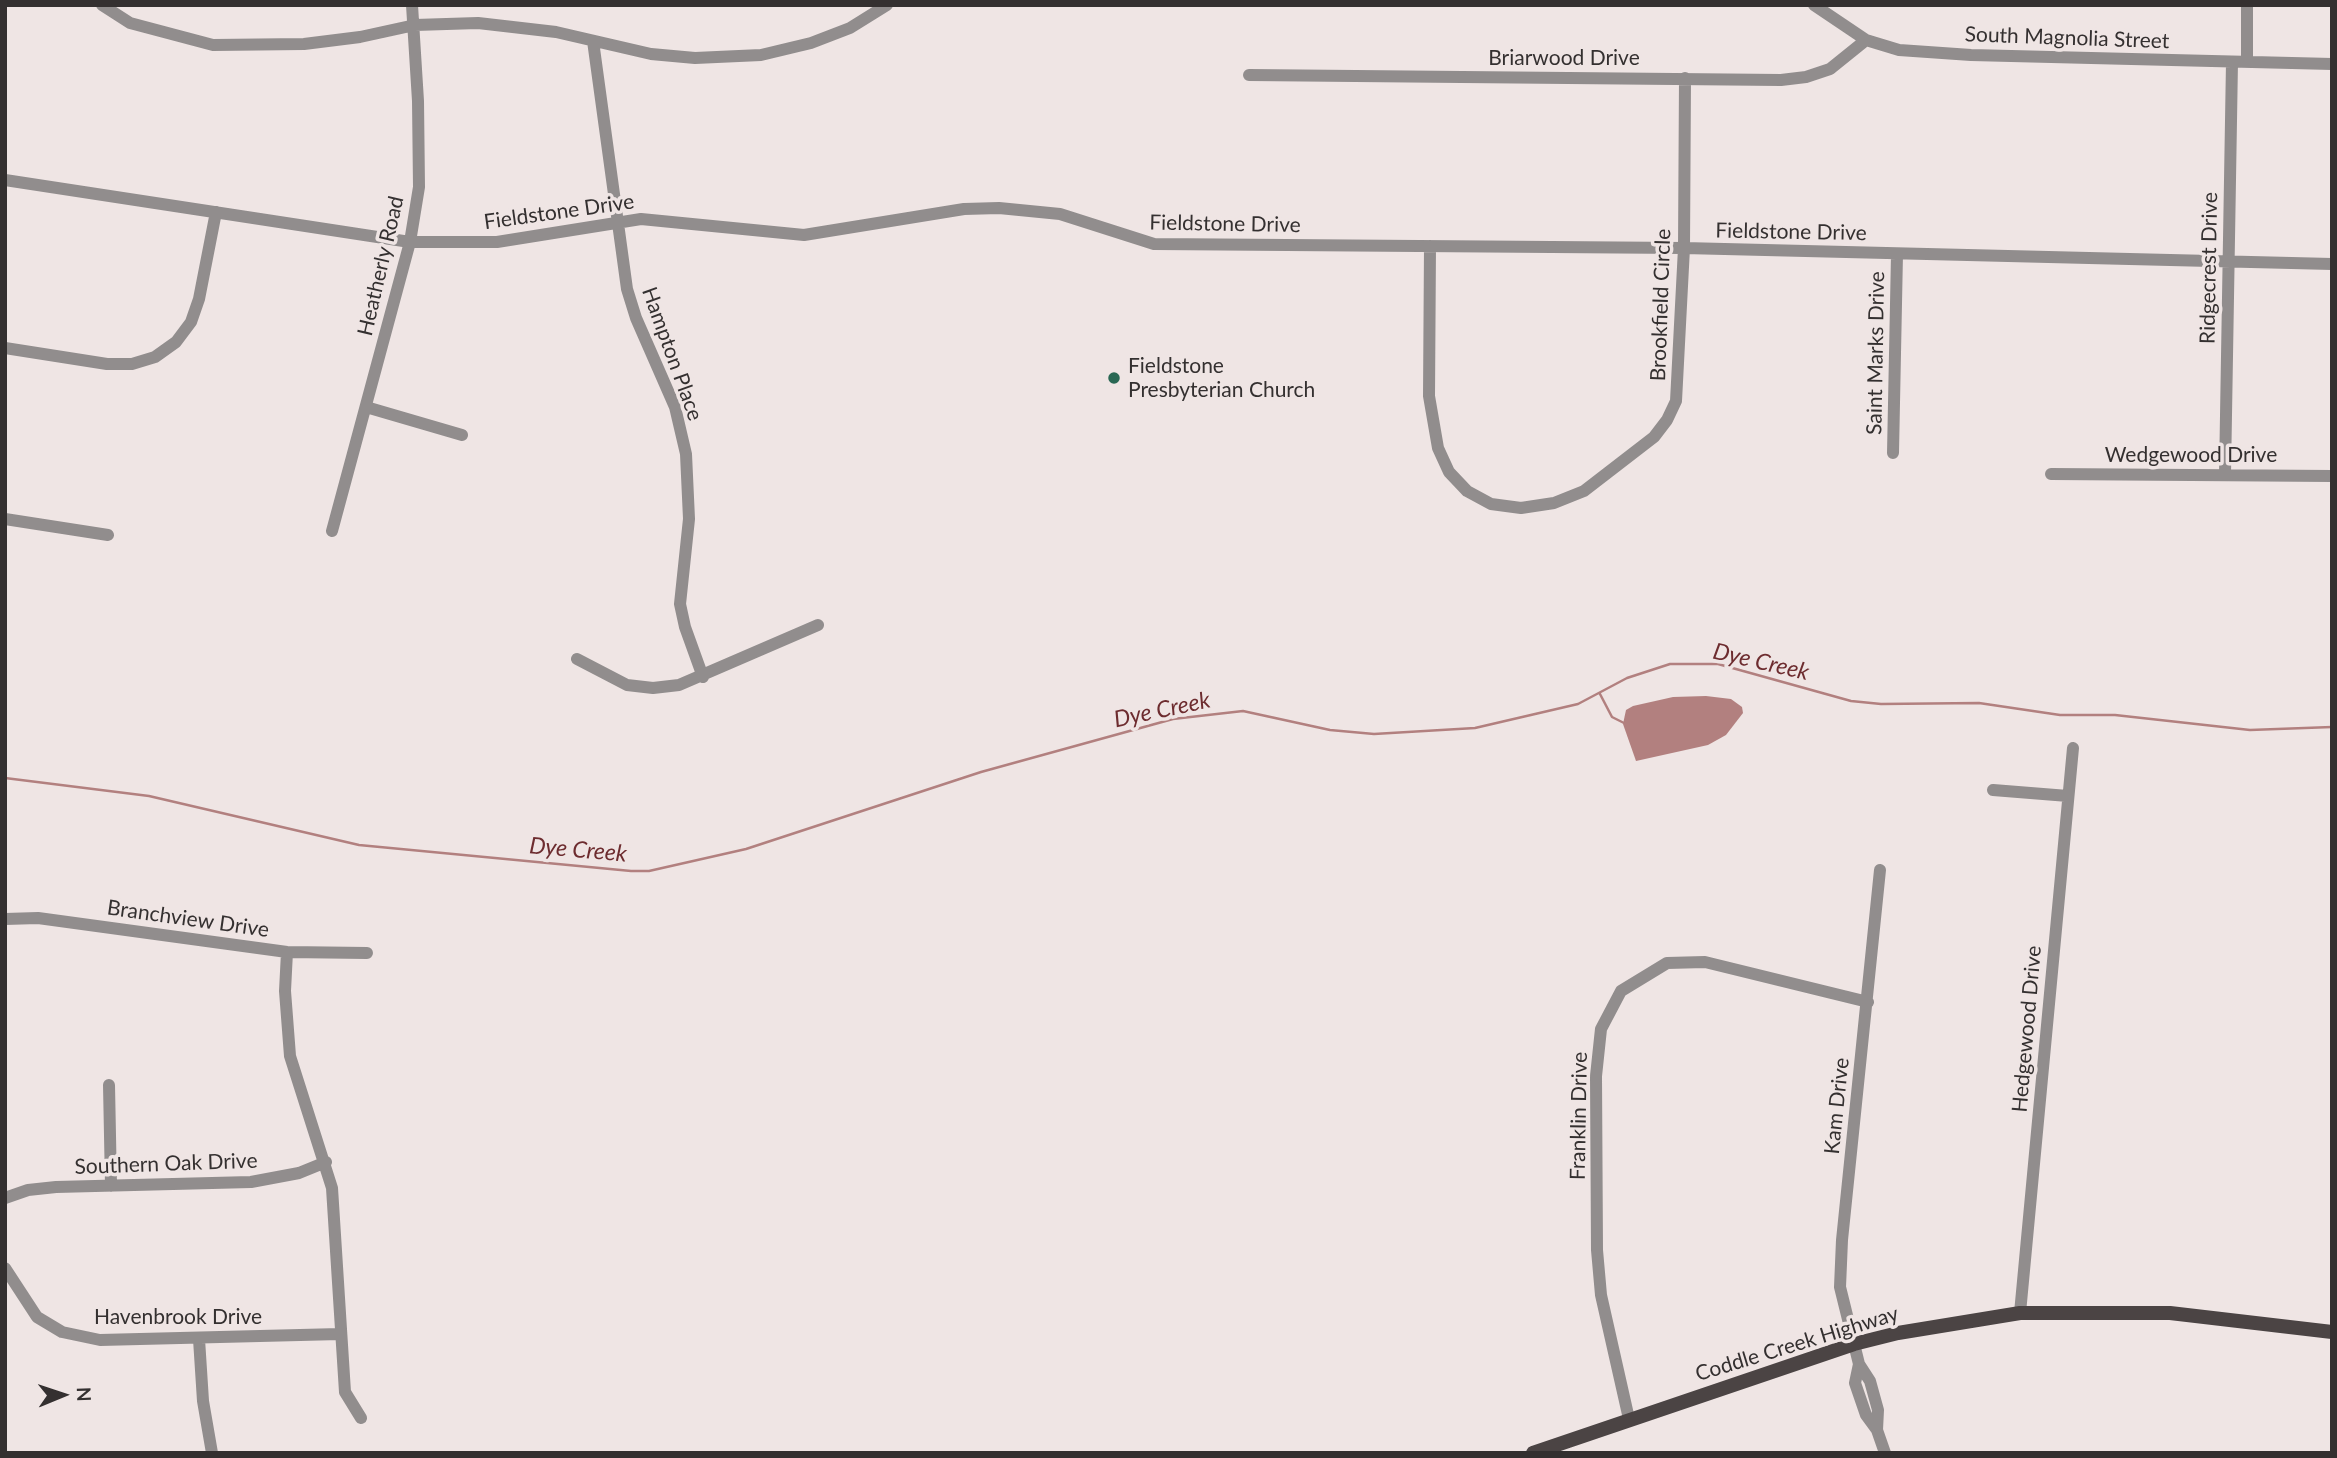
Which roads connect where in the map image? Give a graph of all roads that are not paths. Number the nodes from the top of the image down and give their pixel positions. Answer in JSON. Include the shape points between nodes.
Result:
{"nodes":[{"id":1,"x":102,"y":5,"type":"edge"},
{"id":2,"x":412,"y":5,"type":"edge"},
{"id":3,"x":887,"y":5,"type":"edge"},
{"id":4,"x":1814,"y":5,"type":"edge"},
{"id":5,"x":2247,"y":5,"type":"edge"},
{"id":6,"x":415,"y":25,"type":"junction"},
{"id":7,"x":1866,"y":40,"type":"junction"},
{"id":8,"x":593,"y":41,"type":"junction"},
{"id":9,"x":2232,"y":62,"type":"junction"},
{"id":10,"x":2246,"y":62,"type":"junction"},
{"id":11,"x":2332,"y":64,"type":"edge"},
{"id":12,"x":1250,"y":75,"type":"dead end"},
{"id":13,"x":1685,"y":78,"type":"junction"},
{"id":14,"x":5,"y":180,"type":"edge"},
{"id":15,"x":215,"y":212,"type":"junction"},
{"id":16,"x":618,"y":221,"type":"junction"},
{"id":17,"x":410,"y":242,"type":"junction"},
{"id":18,"x":1430,"y":246,"type":"junction"},
{"id":19,"x":1684,"y":248,"type":"junction"},
{"id":20,"x":1897,"y":254,"type":"junction"},
{"id":21,"x":2228,"y":262,"type":"junction"},
{"id":22,"x":2332,"y":264,"type":"edge"},
{"id":23,"x":5,"y":348,"type":"edge"},
{"id":24,"x":366,"y":407,"type":"junction"},
{"id":25,"x":462,"y":435,"type":"dead end"},
{"id":26,"x":1893,"y":453,"type":"dead end"},
{"id":27,"x":2051,"y":474,"type":"dead end"},
{"id":28,"x":2225,"y":474,"type":"junction"},
{"id":29,"x":2332,"y":476,"type":"edge"},
{"id":30,"x":5,"y":519,"type":"edge"},
{"id":31,"x":332,"y":531,"type":"dead end"},
{"id":32,"x":108,"y":535,"type":"dead end"},
{"id":33,"x":818,"y":625,"type":"dead end"},
{"id":34,"x":577,"y":659,"type":"dead end"},
{"id":35,"x":704,"y":677,"type":"junction"},
{"id":36,"x":2073,"y":748,"type":"dead end"},
{"id":37,"x":1993,"y":790,"type":"dead end"},
{"id":38,"x":2068,"y":796,"type":"junction"},
{"id":39,"x":1880,"y":870,"type":"dead end"},
{"id":40,"x":5,"y":919,"type":"edge"},
{"id":41,"x":288,"y":952,"type":"junction"},
{"id":42,"x":367,"y":953,"type":"dead end"},
{"id":43,"x":1868,"y":1002,"type":"junction"},
{"id":44,"x":109,"y":1085,"type":"dead end"},
{"id":45,"x":326,"y":1162,"type":"junction"},
{"id":46,"x":111,"y":1186,"type":"junction"},
{"id":47,"x":5,"y":1198,"type":"edge"},
{"id":48,"x":5,"y":1268,"type":"edge"},
{"id":49,"x":2020,"y":1313,"type":"junction"},
{"id":50,"x":2332,"y":1332,"type":"edge"},
{"id":51,"x":340,"y":1334,"type":"junction"},
{"id":52,"x":199,"y":1339,"type":"junction"},
{"id":53,"x":1854,"y":1344,"type":"junction"},
{"id":54,"x":361,"y":1418,"type":"dead end"},
{"id":55,"x":1629,"y":1419,"type":"junction"},
{"id":56,"x":212,"y":1453,"type":"edge"},
{"id":57,"x":1533,"y":1453,"type":"edge"},
{"id":58,"x":1885,"y":1453,"type":"edge"}],
"edges":[{"from":1,"to":6,"type":"street","via":[[130,23],[213,45],[304,44]]},
{"from":2,"to":6,"type":"street","name":"Heatherly Road"},
{"from":3,"to":8,"type":"street","via":[[849,28],[761,55],[695,58]]},
{"from":4,"to":7,"type":"street","name":"South Magnolia Street"},
{"from":5,"to":10,"type":"street"},
{"from":6,"to":8,"type":"street","via":[[518,26]]},
{"from":6,"to":17,"type":"street","name":"Heatherly Road","via":[[419,187]]},
{"from":7,"to":9,"type":"street","name":"South Magnolia Street","via":[[1899,50],[1971,55]]},
{"from":7,"to":13,"type":"street","name":"Briarwood Drive","via":[[1830,69],[1806,78]]},
{"from":8,"to":16,"type":"street","name":"Hampton Place"},
{"from":9,"to":10,"type":"street","name":"South Magnolia Street"},
{"from":9,"to":21,"type":"street","name":"Ridgecrest Drive"},
{"from":10,"to":11,"type":"street","name":"South Magnolia Street"},
{"from":12,"to":13,"type":"street","name":"Briarwood Drive"},
{"from":13,"to":19,"type":"street","name":"Brookfield Circle"},
{"from":14,"to":15,"type":"street","name":"Fieldstone Drive"},
{"from":15,"to":17,"type":"street","name":"Fieldstone Drive"},
{"from":15,"to":23,"type":"street","via":[[191,322],[176,342],[155,357],[132,364],[107,364]]},
{"from":16,"to":17,"type":"street","name":"Fieldstone Drive","via":[[497,242]]},
{"from":16,"to":18,"type":"street","name":"Fieldstone Drive","via":[[670,220],[804,235],[964,209],[999,208],[1060,214],[1154,244]]},
{"from":16,"to":35,"type":"street","name":"Hampton Place","via":[[630,299],[675,407],[685,454],[690,519],[680,604]]},
{"from":17,"to":24,"type":"street","name":"Heatherly Road"},
{"from":18,"to":19,"type":"street","name":"Fieldstone Drive"},
{"from":18,"to":19,"type":"street","name":"Brookfield Circle","via":[[1429,396],[1438,448],[1449,472],[1467,491],[1491,504],[1521,508],[1554,503],[1584,491],[1643,446],[1667,420],[1679,383]]},
{"from":19,"to":20,"type":"street","name":"Fieldstone Drive"},
{"from":20,"to":21,"type":"street","name":"Fieldstone Drive"},
{"from":20,"to":26,"type":"street","name":"Saint Marks Drive"},
{"from":21,"to":22,"type":"street","name":"Fieldstone Drive"},
{"from":21,"to":28,"type":"street","name":"Ridgecrest Drive"},
{"from":24,"to":25,"type":"street"},
{"from":24,"to":31,"type":"street","name":"Heatherly Road"},
{"from":27,"to":28,"type":"street","name":"Wedgewood Drive"},
{"from":28,"to":29,"type":"street","name":"Wedgewood Drive"},
{"from":30,"to":32,"type":"street"},
{"from":33,"to":35,"type":"street"},
{"from":34,"to":35,"type":"street","via":[[627,685],[653,688]]},
{"from":36,"to":38,"type":"street","name":"Hedgewood Drive"},
{"from":37,"to":38,"type":"street"},
{"from":38,"to":49,"type":"street","name":"Hedgewood Drive"},
{"from":39,"to":43,"type":"street","name":"Kam Drive"},
{"from":40,"to":41,"type":"street","name":"Branchview Drive","via":[[38,918]]},
{"from":41,"to":42,"type":"street","name":"Branchview Drive"},
{"from":41,"to":45,"type":"street","via":[[285,991],[290,1056]]},
{"from":43,"to":53,"type":"street","name":"Kam Drive","via":[[1841,1252],[1840,1287]]},
{"from":43,"to":55,"type":"street","name":"Franklin Drive","via":[[1705,962],[1667,963],[1621,991],[1601,1029],[1596,1076],[1597,1250],[1601,1295]]},
{"from":44,"to":46,"type":"street"},
{"from":45,"to":46,"type":"street","name":"Southern Oak Drive","via":[[299,1174],[251,1182]]},
{"from":45,"to":51,"type":"street","via":[[332,1188]]},
{"from":46,"to":47,"type":"street","name":"Southern Oak Drive","via":[[28,1190]]},
{"from":48,"to":52,"type":"street","name":"Havenbrook Drive","via":[[37,1317],[62,1332],[100,1339]]},
{"from":49,"to":50,"type":"main road","name":"Coddle Creek Highway","via":[[2170,1313]]},
{"from":49,"to":53,"type":"main road","name":"Coddle Creek Highway"},
{"from":51,"to":52,"type":"street","name":"Havenbrook Drive"},
{"from":51,"to":54,"type":"street","via":[[345,1392]]},
{"from":52,"to":56,"type":"street"},
{"from":53,"to":55,"type":"main road","name":"Coddle Creek Highway"},
{"from":53,"to":58,"type":"street","name":"Kam Drive","via":[[1870,1381]]},
{"from":55,"to":57,"type":"main road","name":"Coddle Creek Highway"}]}
